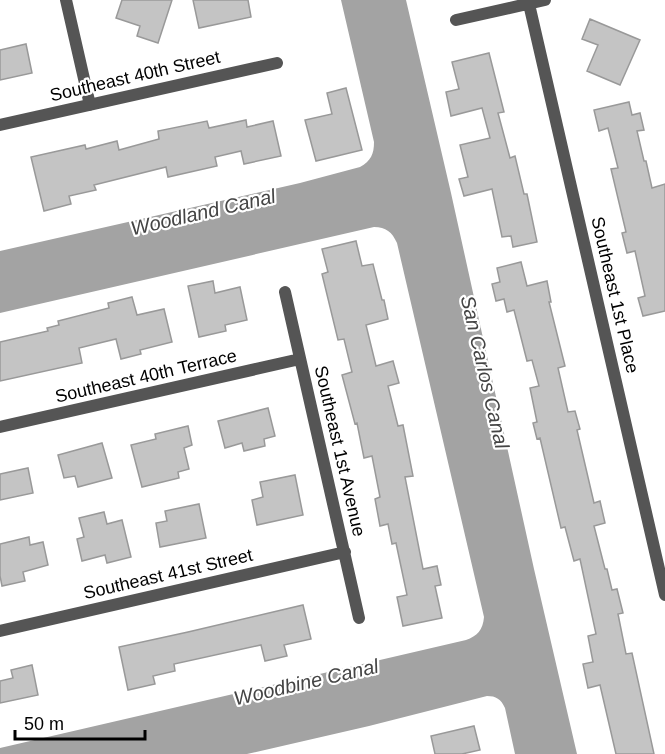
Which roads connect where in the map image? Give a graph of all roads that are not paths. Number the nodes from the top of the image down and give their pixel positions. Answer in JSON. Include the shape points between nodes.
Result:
{"nodes":[{"id":1,"x":66,"y":0,"type":"edge"},
{"id":2,"x":545,"y":0,"type":"edge"},
{"id":3,"x":529,"y":4,"type":"junction"},
{"id":4,"x":456,"y":20,"type":"dead end"},
{"id":5,"x":277,"y":63,"type":"dead end"},
{"id":6,"x":90,"y":105,"type":"junction"},
{"id":7,"x":0,"y":125,"type":"edge"},
{"id":8,"x":285,"y":292,"type":"dead end"},
{"id":9,"x":300,"y":359,"type":"junction"},
{"id":10,"x":0,"y":428,"type":"edge"},
{"id":11,"x":345,"y":552,"type":"junction"},
{"id":12,"x":665,"y":595,"type":"edge"},
{"id":13,"x":359,"y":618,"type":"dead end"},
{"id":14,"x":0,"y":632,"type":"edge"}],
"edges":[{"from":1,"to":6,"type":"street"},
{"from":2,"to":3,"type":"street"},
{"from":3,"to":4,"type":"street"},
{"from":3,"to":12,"type":"street","name":"Southeast 1st Place"},
{"from":5,"to":6,"type":"street","name":"Southeast 40th Street"},
{"from":6,"to":7,"type":"street","name":"Southeast 40th Street"},
{"from":8,"to":9,"type":"street","name":"Southeast 1st Avenue"},
{"from":9,"to":10,"type":"street","name":"Southeast 40th Terrace"},
{"from":9,"to":11,"type":"street","name":"Southeast 1st Avenue"},
{"from":11,"to":13,"type":"street","name":"Southeast 1st Avenue"},
{"from":11,"to":14,"type":"street","name":"Southeast 41st Street"}]}
